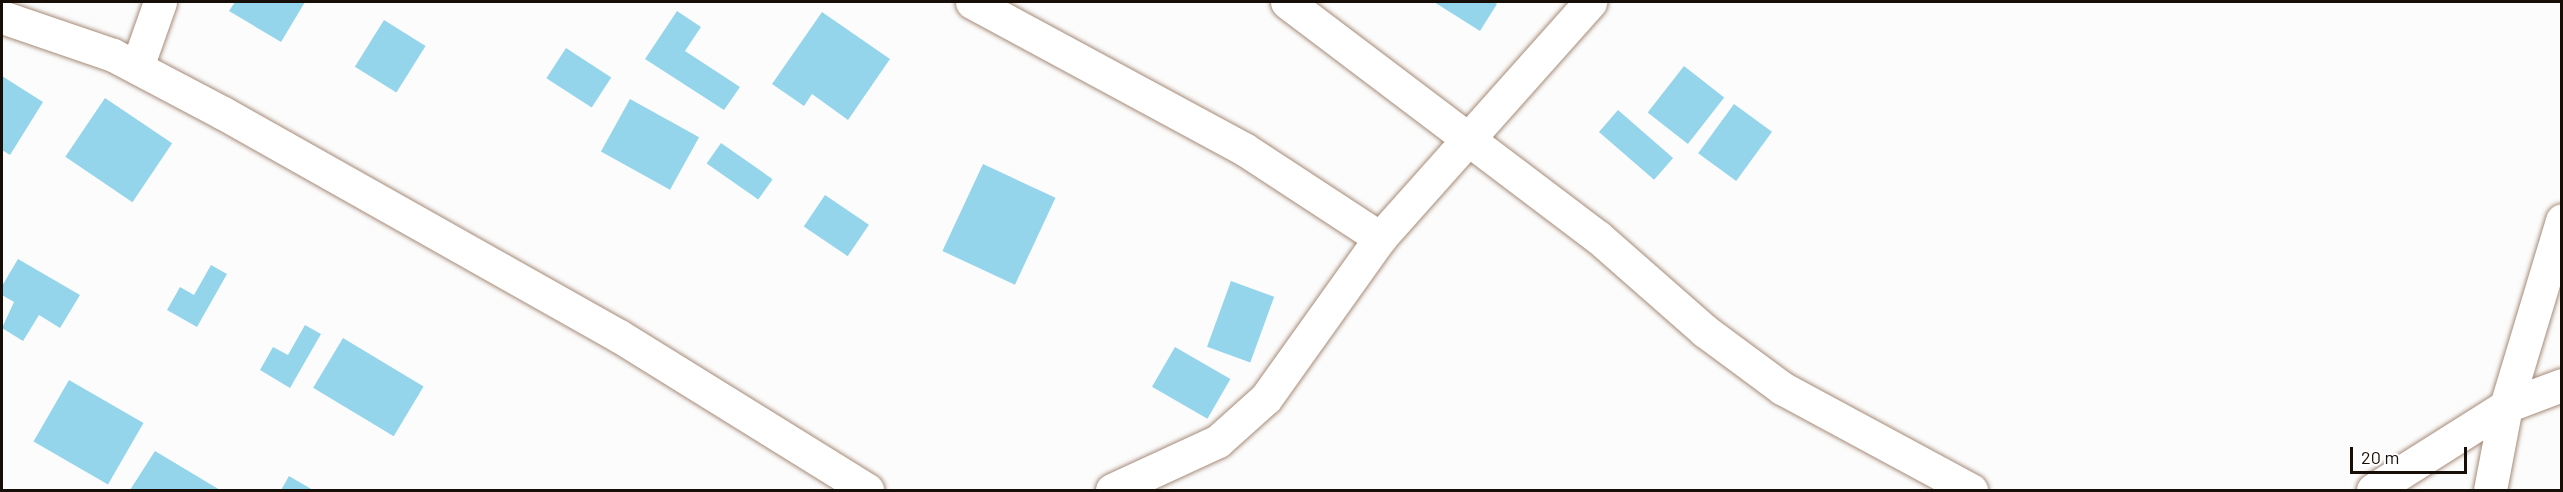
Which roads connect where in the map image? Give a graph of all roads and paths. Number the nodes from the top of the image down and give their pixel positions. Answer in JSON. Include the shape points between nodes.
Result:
{"nodes":[{"id":1,"x":160,"y":2,"type":"edge"},
{"id":2,"x":1287,"y":2,"type":"edge"},
{"id":3,"x":1590,"y":2,"type":"edge"},
{"id":4,"x":985,"y":4,"type":"edge"},
{"id":5,"x":2,"y":17,"type":"edge"},
{"id":6,"x":137,"y":67,"type":"junction"},
{"id":7,"x":1467,"y":142,"type":"junction"},
{"id":8,"x":2562,"y":220,"type":"edge"},
{"id":9,"x":1380,"y":238,"type":"junction"},
{"id":10,"x":2562,"y":385,"type":"edge"},
{"id":11,"x":2506,"y":406,"type":"junction"},
{"id":12,"x":867,"y":490,"type":"edge"},
{"id":13,"x":1112,"y":490,"type":"edge"},
{"id":14,"x":1971,"y":490,"type":"edge"},
{"id":15,"x":2373,"y":490,"type":"edge"},
{"id":16,"x":2490,"y":490,"type":"edge"}],
"edges":[{"from":1,"to":6,"type":"street"},
{"from":2,"to":7,"type":"street","via":[[1391,76]]},
{"from":3,"to":7,"type":"street"},
{"from":4,"to":9,"type":"street","via":[[1244,149]]},
{"from":5,"to":6,"type":"street","via":[[82,42]]},
{"from":6,"to":12,"type":"street","via":[[619,336]]},
{"from":7,"to":9,"type":"street"},
{"from":7,"to":14,"type":"street","via":[[1598,237],[1705,332],[1782,388]]},
{"from":8,"to":11,"type":"street"},
{"from":9,"to":13,"type":"street","via":[[1266,399],[1218,441]]},
{"from":10,"to":11,"type":"street"},
{"from":11,"to":15,"type":"street"},
{"from":11,"to":16,"type":"street"}]}
